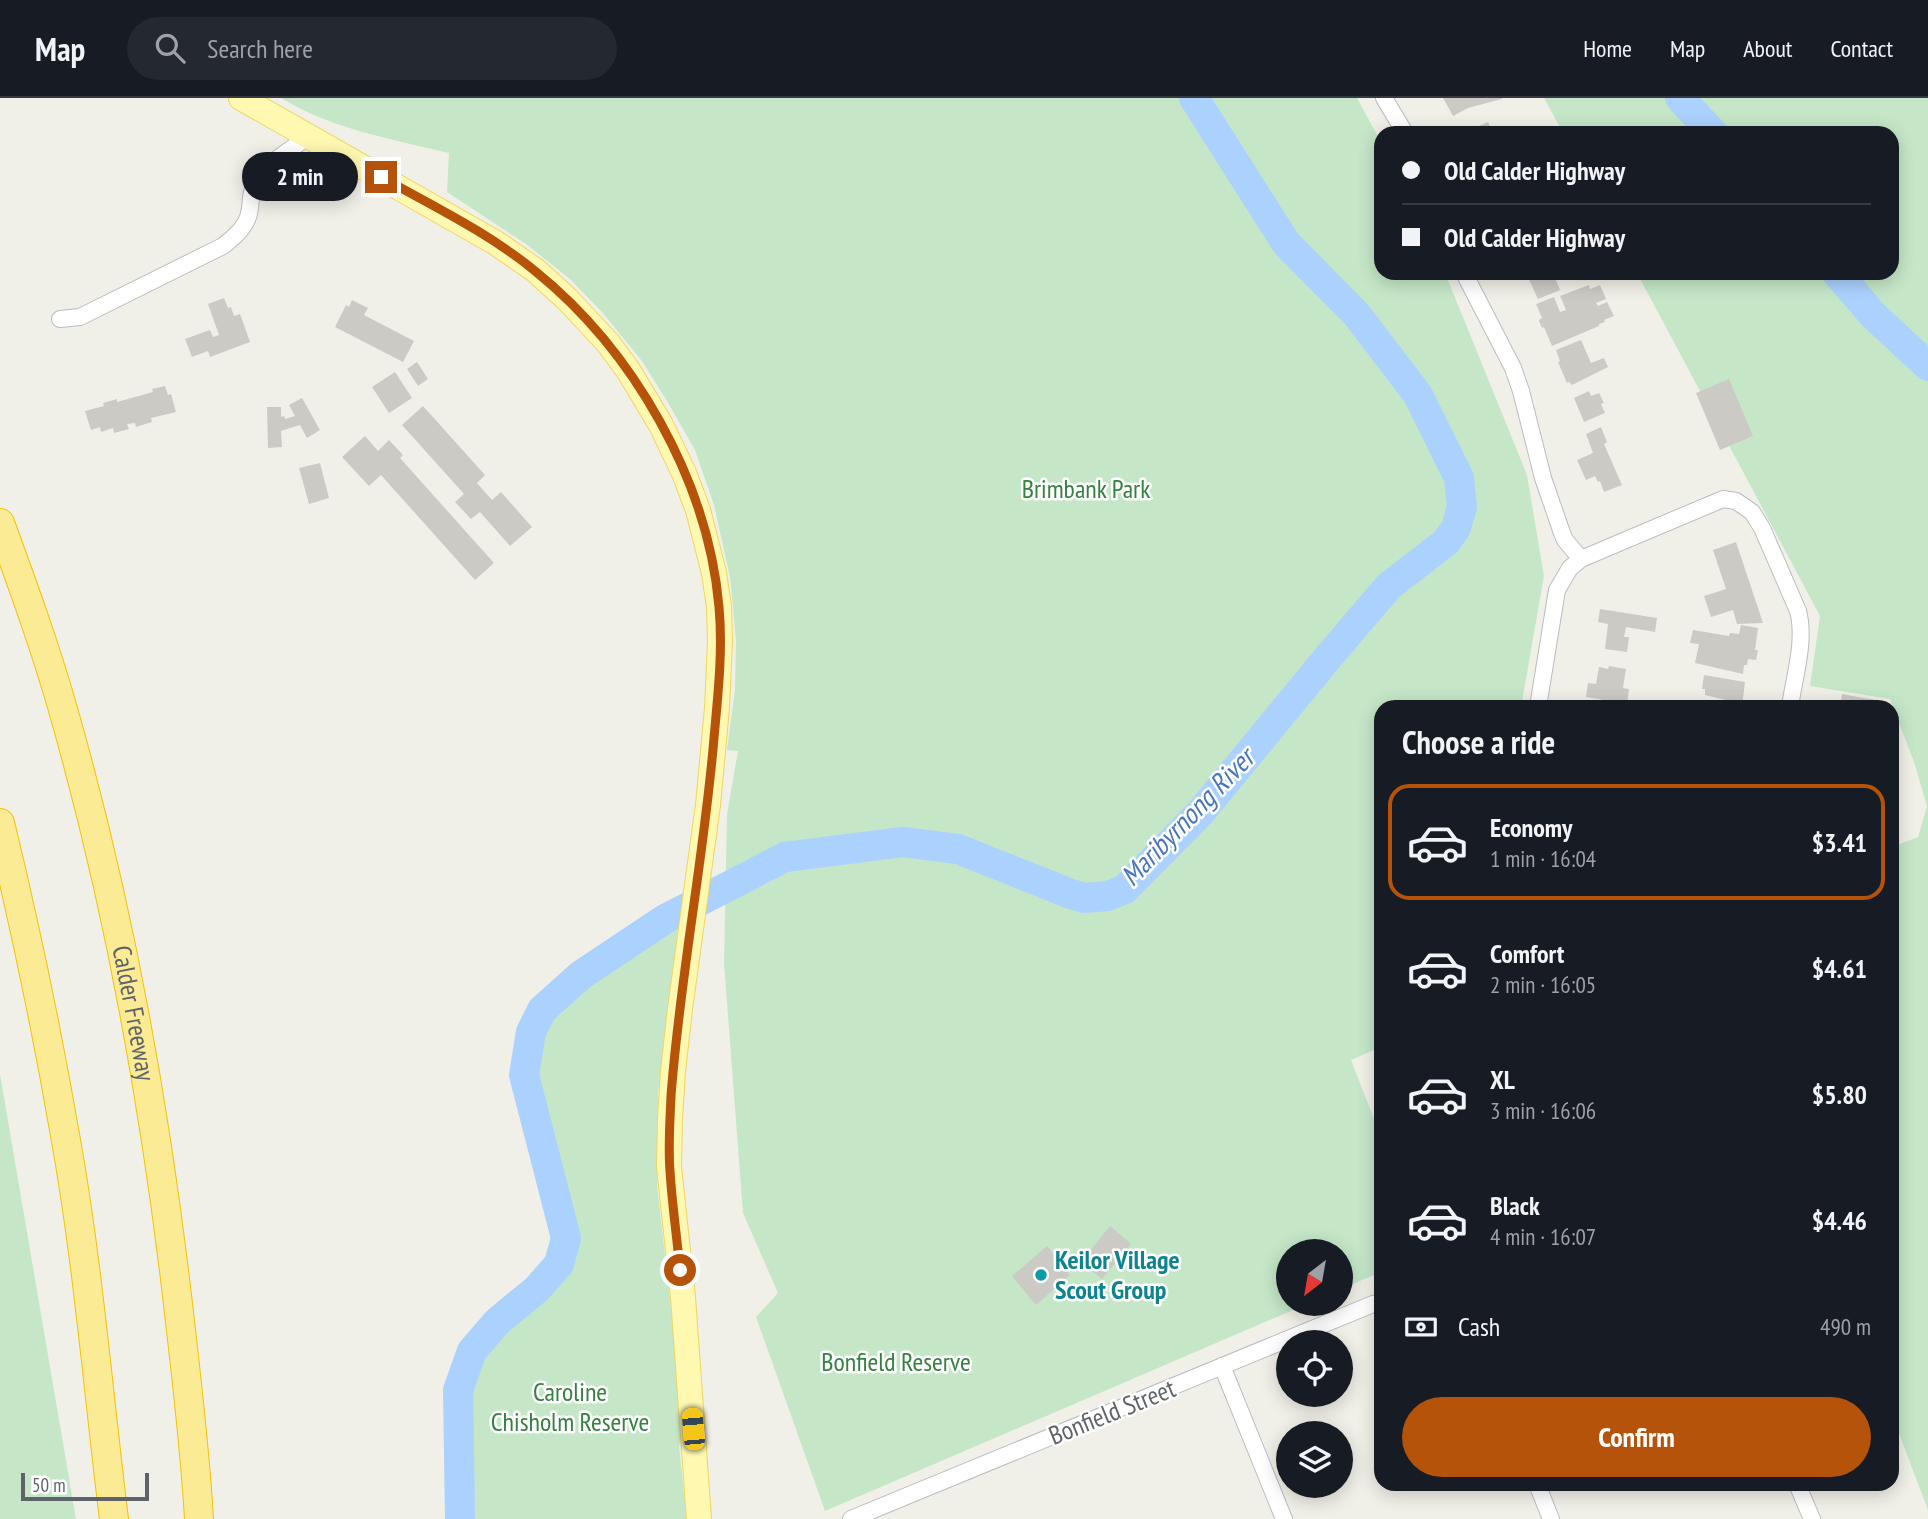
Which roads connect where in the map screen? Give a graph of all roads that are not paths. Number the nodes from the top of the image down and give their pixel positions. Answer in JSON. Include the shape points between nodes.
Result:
{"nodes":[{"id":1,"x":241,"y":98,"type":"edge"},
{"id":2,"x":1384,"y":98,"type":"edge"},
{"id":3,"x":1401,"y":126,"type":"edge"},
{"id":4,"x":309,"y":136,"type":"junction"},
{"id":5,"x":1468,"y":280,"type":"edge"},
{"id":6,"x":60,"y":319,"type":"dead end"},
{"id":7,"x":0,"y":499,"type":"edge"},
{"id":8,"x":0,"y":523,"type":"edge"},
{"id":9,"x":1581,"y":559,"type":"junction"},
{"id":10,"x":1539,"y":700,"type":"edge"},
{"id":11,"x":1791,"y":700,"type":"edge"},
{"id":12,"x":64,"y":712,"type":"junction"},
{"id":13,"x":0,"y":823,"type":"edge"},
{"id":14,"x":683,"y":1297,"type":"junction"},
{"id":15,"x":1374,"y":1304,"type":"edge"},
{"id":16,"x":1222,"y":1366,"type":"junction"},
{"id":17,"x":1540,"y":1491,"type":"edge"},
{"id":18,"x":1800,"y":1491,"type":"edge"},
{"id":19,"x":114,"y":1519,"type":"edge"},
{"id":20,"x":199,"y":1519,"type":"edge"},
{"id":21,"x":699,"y":1519,"type":"edge"},
{"id":22,"x":715,"y":1519,"type":"edge"},
{"id":23,"x":851,"y":1519,"type":"edge"},
{"id":24,"x":1284,"y":1519,"type":"edge"},
{"id":25,"x":1551,"y":1519,"type":"edge"},
{"id":26,"x":1812,"y":1519,"type":"edge"}],
"edges":[{"from":1,"to":4,"type":"main road"},
{"from":2,"to":3,"type":"street"},
{"from":4,"to":6,"type":"street","via":[[261,174],[253,187],[248,217],[223,246],[79,317]]},
{"from":4,"to":14,"type":"main road","via":[[496,243],[567,299],[608,343],[647,399],[694,497],[714,573],[720,669],[670,1119],[669,1167]]},
{"from":5,"to":9,"type":"street","via":[[1513,368],[1562,533]]},
{"from":7,"to":12,"type":"highway"},
{"from":8,"to":12,"type":"highway","name":"Calder Freeway"},
{"from":9,"to":10,"type":"street","via":[[1557,590]]},
{"from":9,"to":11,"type":"street","via":[[1723,499],[1744,505],[1762,528],[1798,611],[1801,624]]},
{"from":12,"to":20,"type":"highway","name":"Calder Freeway","via":[[123,959],[166,1203]]},
{"from":13,"to":19,"type":"highway","via":[[65,1135]]},
{"from":14,"to":21,"type":"main road"},
{"from":14,"to":22,"type":"main road"},
{"from":15,"to":16,"type":"street","name":"Bonfield Street"},
{"from":16,"to":23,"type":"street","name":"Bonfield Street"},
{"from":16,"to":24,"type":"street"},
{"from":17,"to":25,"type":"street"},
{"from":18,"to":26,"type":"street"}]}
